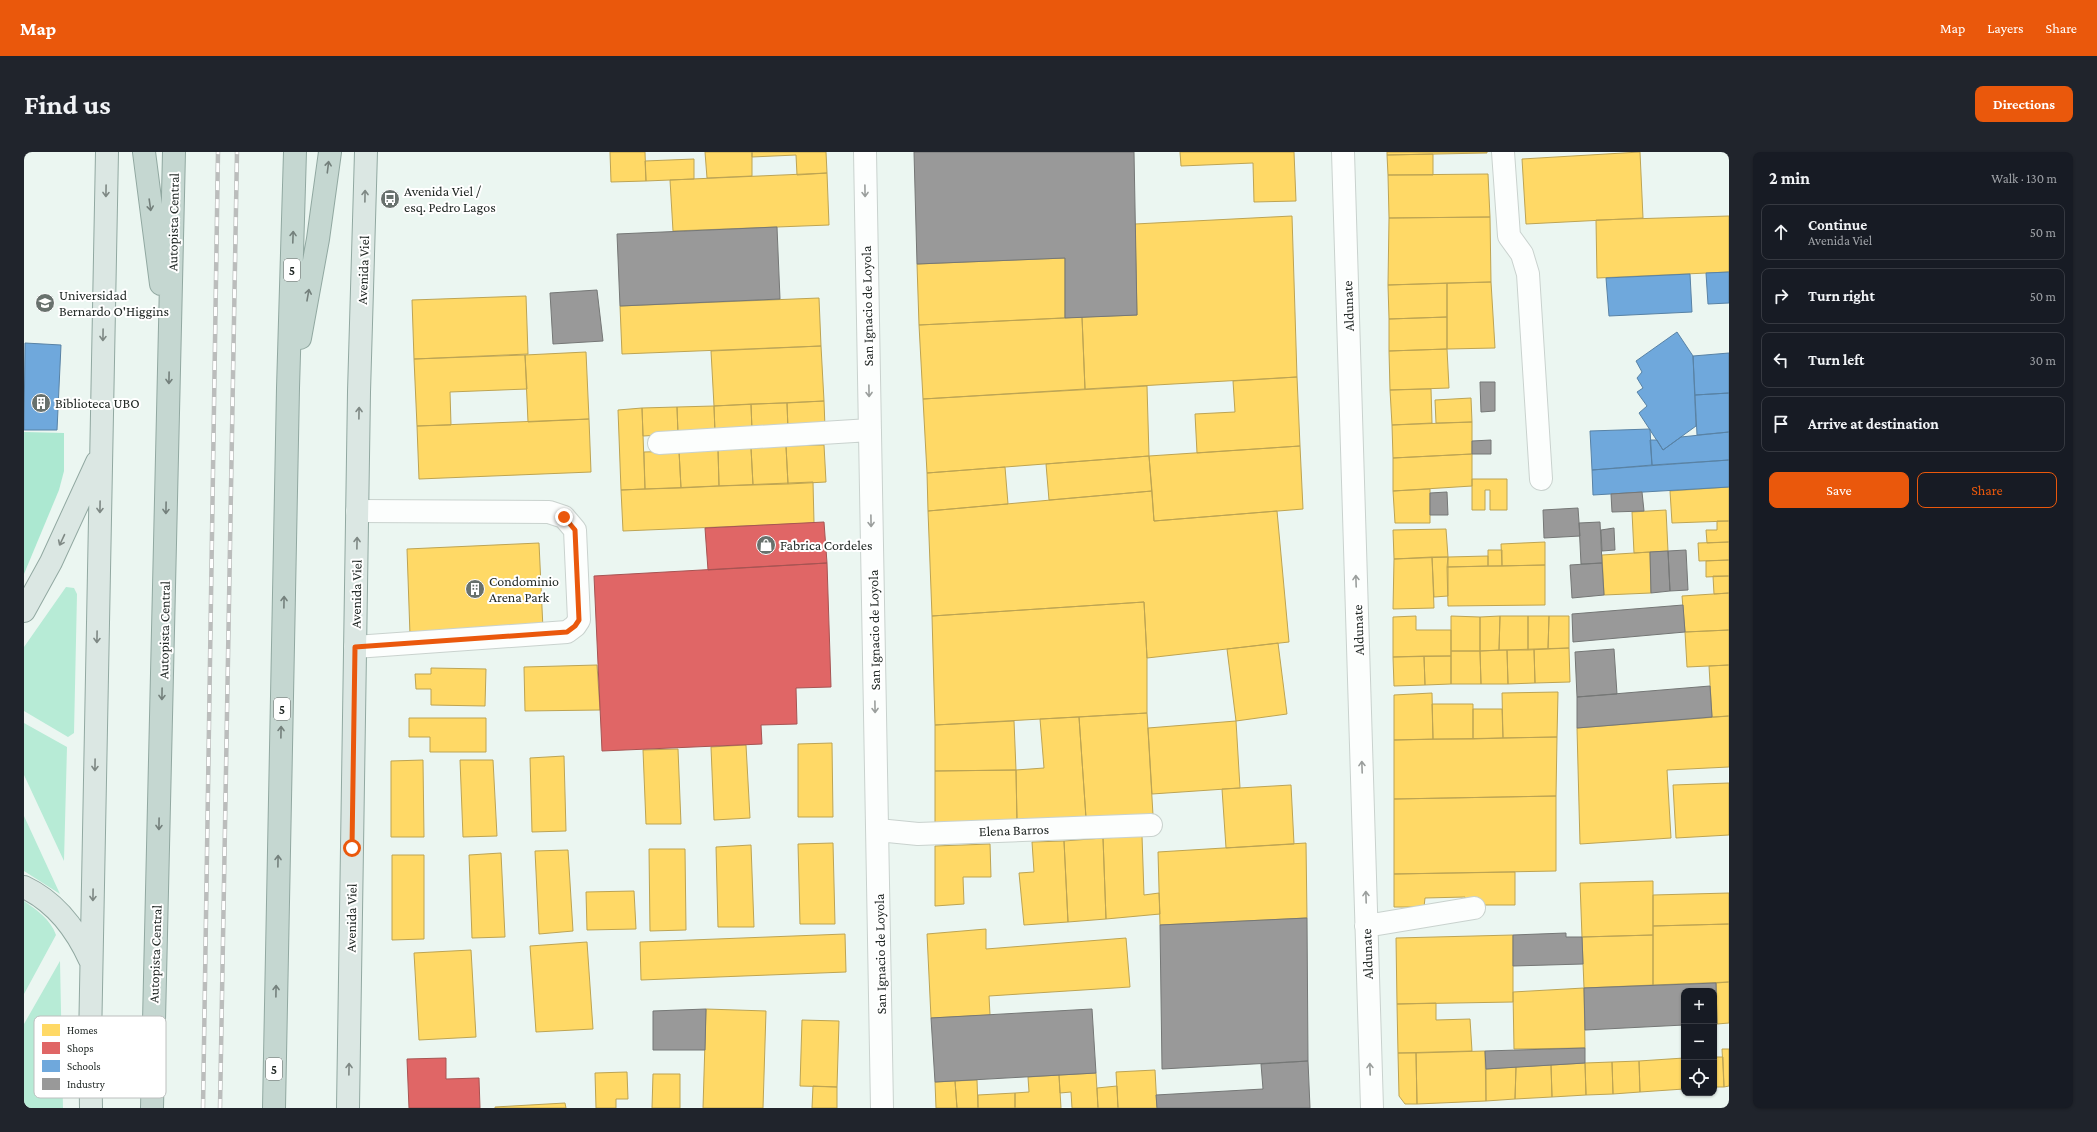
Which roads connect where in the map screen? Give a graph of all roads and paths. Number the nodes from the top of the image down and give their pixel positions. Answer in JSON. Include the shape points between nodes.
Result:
{"nodes":[{"id":1,"x":107,"y":152,"type":"edge"},
{"id":2,"x":144,"y":152,"type":"edge"},
{"id":3,"x":174,"y":152,"type":"edge"},
{"id":4,"x":295,"y":152,"type":"edge"},
{"id":5,"x":330,"y":152,"type":"edge"},
{"id":6,"x":366,"y":152,"type":"edge"},
{"id":7,"x":864,"y":152,"type":"edge"},
{"id":8,"x":1344,"y":152,"type":"edge"},
{"id":9,"x":1503,"y":152,"type":"edge"},
{"id":10,"x":170,"y":339,"type":"junction"},
{"id":11,"x":288,"y":388,"type":"junction"},
{"id":12,"x":870,"y":430,"type":"junction"},
{"id":13,"x":659,"y":443,"type":"dead end"},
{"id":14,"x":101,"y":453,"type":"junction"},
{"id":15,"x":1541,"y":479,"type":"dead end"},
{"id":16,"x":357,"y":511,"type":"junction"},
{"id":17,"x":24,"y":611,"type":"edge"},
{"id":18,"x":355,"y":647,"type":"junction"},
{"id":19,"x":1151,"y":825,"type":"dead end"},
{"id":20,"x":878,"y":830,"type":"junction"},
{"id":21,"x":24,"y":887,"type":"edge"},
{"id":22,"x":1474,"y":908,"type":"dead end"},
{"id":23,"x":1366,"y":926,"type":"junction"},
{"id":24,"x":92,"y":963,"type":"junction"},
{"id":25,"x":92,"y":1016,"type":"edge"},
{"id":26,"x":154,"y":1016,"type":"edge"},
{"id":27,"x":91,"y":1098,"type":"edge"},
{"id":28,"x":152,"y":1098,"type":"edge"},
{"id":29,"x":91,"y":1108,"type":"edge"},
{"id":30,"x":152,"y":1108,"type":"edge"},
{"id":31,"x":274,"y":1108,"type":"edge"},
{"id":32,"x":348,"y":1108,"type":"edge"},
{"id":33,"x":882,"y":1108,"type":"edge"},
{"id":34,"x":1372,"y":1108,"type":"edge"}],
"edges":[{"from":1,"to":14,"type":"main road","one_way":true},
{"from":2,"to":10,"type":"highway","one_way":true},
{"from":3,"to":10,"type":"highway","name":"Autopista Central"},
{"from":11,"to":4,"type":"highway","number":"5","one_way":true},
{"from":11,"to":5,"type":"highway","one_way":true,"via":[[309,292]]},
{"from":16,"to":6,"type":"main road","name":"Avenida Viel","one_way":true},
{"from":7,"to":12,"type":"street","name":"San Ignacio de Loyola","one_way":true},
{"from":23,"to":8,"type":"street","name":"Aldunate","one_way":true},
{"from":9,"to":15,"type":"street","via":[[1509,236],[1522,254],[1528,274]]},
{"from":10,"to":26,"type":"highway","name":"Autopista Central","one_way":true},
{"from":31,"to":11,"type":"highway","number":"5","one_way":true},
{"from":12,"to":13,"type":"street"},
{"from":12,"to":20,"type":"street","name":"San Ignacio de Loyola","one_way":true},
{"from":14,"to":17,"type":"main road","one_way":true,"via":[[51,562]]},
{"from":14,"to":24,"type":"main road","one_way":true},
{"from":18,"to":16,"type":"main road","name":"Avenida Viel","one_way":true},
{"from":16,"to":18,"type":"street","via":[[549,512],[564,517],[575,530],[579,620],[567,632]]},
{"from":32,"to":18,"type":"main road","name":"Avenida Viel","one_way":true},
{"from":19,"to":20,"type":"street","name":"Elena Barros","via":[[918,834]]},
{"from":20,"to":33,"type":"street","name":"San Ignacio de Loyola"},
{"from":21,"to":24,"type":"main road","via":[[40,896],[64,918]]},
{"from":22,"to":23,"type":"street"},
{"from":34,"to":23,"type":"street","name":"Aldunate","one_way":true},
{"from":24,"to":25,"type":"main road"},
{"from":27,"to":29,"type":"main road"},
{"from":28,"to":30,"type":"highway","name":"Autopista Central","one_way":true}]}
